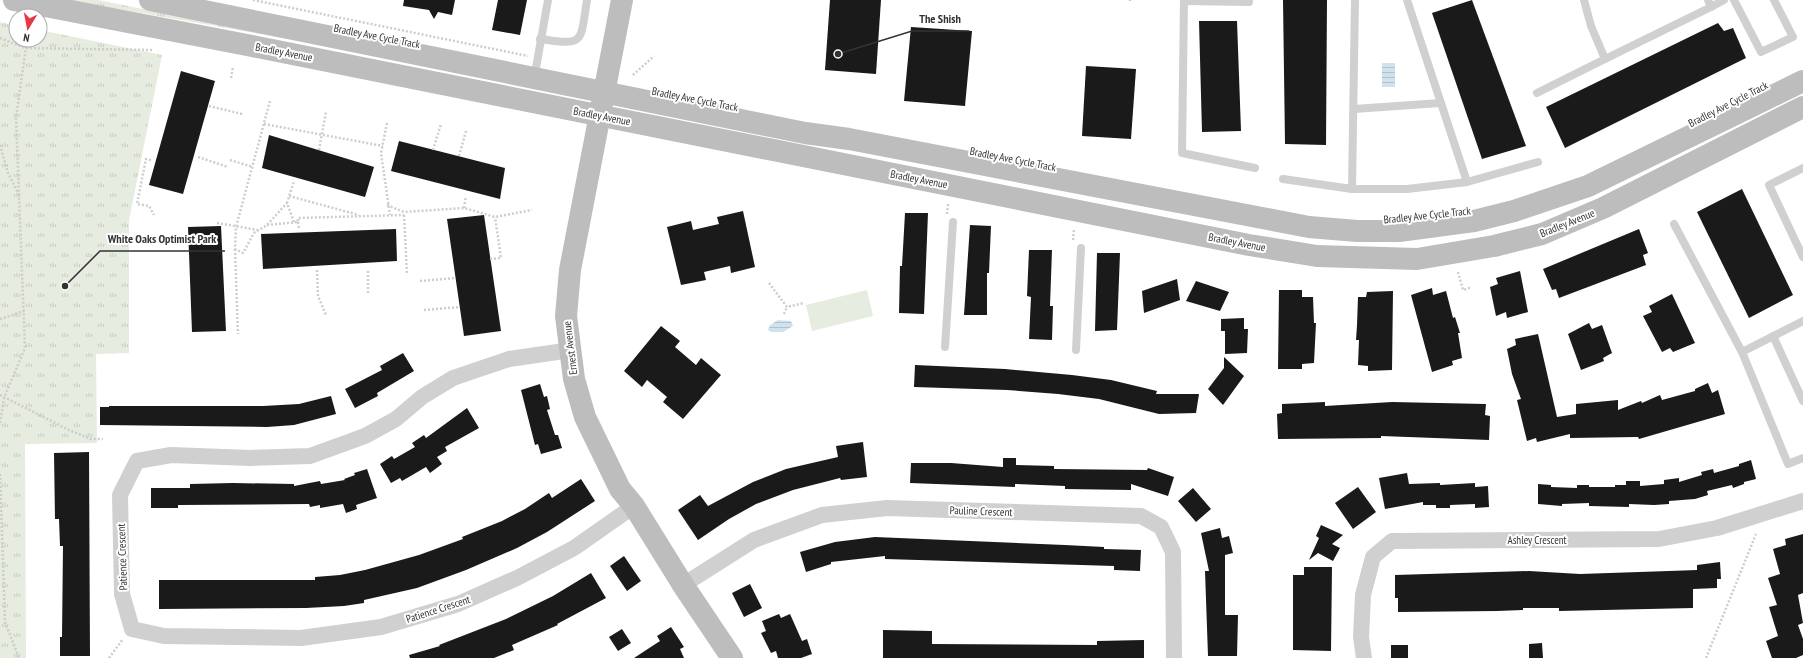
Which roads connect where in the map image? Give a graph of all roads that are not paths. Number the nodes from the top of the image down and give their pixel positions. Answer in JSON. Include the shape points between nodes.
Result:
{"nodes":[{"id":1,"x":14,"y":0,"type":"edge"},
{"id":2,"x":150,"y":0,"type":"edge"},
{"id":3,"x":548,"y":0,"type":"edge"},
{"id":4,"x":587,"y":0,"type":"edge"},
{"id":5,"x":622,"y":0,"type":"edge"},
{"id":6,"x":1355,"y":0,"type":"edge"},
{"id":7,"x":1407,"y":0,"type":"edge"},
{"id":8,"x":1584,"y":0,"type":"edge"},
{"id":9,"x":1724,"y":0,"type":"edge"},
{"id":10,"x":1734,"y":0,"type":"edge"},
{"id":11,"x":1774,"y":0,"type":"edge"},
{"id":12,"x":1184,"y":1,"type":"edge"},
{"id":13,"x":1249,"y":2,"type":"dead end"},
{"id":14,"x":1709,"y":3,"type":"edge"},
{"id":15,"x":540,"y":39,"type":"junction"},
{"id":16,"x":1605,"y":59,"type":"junction"},
{"id":17,"x":536,"y":68,"type":"dead end"},
{"id":18,"x":1803,"y":81,"type":"edge"},
{"id":19,"x":604,"y":92,"type":"junction"},
{"id":20,"x":1537,"y":93,"type":"dead end"},
{"id":21,"x":1440,"y":103,"type":"junction"},
{"id":22,"x":1803,"y":107,"type":"edge"},
{"id":23,"x":1354,"y":109,"type":"junction"},
{"id":24,"x":600,"y":116,"type":"junction"},
{"id":25,"x":1538,"y":162,"type":"dead end"},
{"id":26,"x":1255,"y":168,"type":"dead end"},
{"id":27,"x":1803,"y":168,"type":"edge"},
{"id":28,"x":1282,"y":179,"type":"dead end"},
{"id":29,"x":1466,"y":182,"type":"junction"},
{"id":30,"x":1352,"y":189,"type":"junction"},
{"id":31,"x":953,"y":222,"type":"dead end"},
{"id":32,"x":1674,"y":224,"type":"dead end"},
{"id":33,"x":1081,"y":248,"type":"dead end"},
{"id":34,"x":1803,"y":257,"type":"edge"},
{"id":35,"x":1803,"y":320,"type":"edge"},
{"id":36,"x":1773,"y":336,"type":"junction"},
{"id":37,"x":945,"y":347,"type":"dead end"},
{"id":38,"x":571,"y":350,"type":"junction"},
{"id":39,"x":1076,"y":350,"type":"dead end"},
{"id":40,"x":1742,"y":352,"type":"junction"},
{"id":41,"x":1803,"y":401,"type":"edge"},
{"id":42,"x":1803,"y":458,"type":"edge"},
{"id":43,"x":1803,"y":502,"type":"edge"},
{"id":44,"x":634,"y":506,"type":"junction"},
{"id":45,"x":683,"y":585,"type":"junction"},
{"id":46,"x":732,"y":658,"type":"edge"},
{"id":47,"x":1174,"y":658,"type":"edge"},
{"id":48,"x":1364,"y":658,"type":"edge"}],
"edges":[{"from":1,"to":24,"type":"main road","name":"Bradley Avenue"},
{"from":2,"to":19,"type":"main road"},
{"from":3,"to":15,"type":"lane"},
{"from":4,"to":15,"type":"lane","via":[[579,38],[569,43]]},
{"from":5,"to":19,"type":"main road","name":"Ernest Avenue"},
{"from":6,"to":23,"type":"lane"},
{"from":7,"to":21,"type":"lane"},
{"from":8,"to":16,"type":"lane","via":[[1591,26]]},
{"from":9,"to":14,"type":"lane"},
{"from":10,"to":11,"type":"lane","via":[[1761,52],[1793,37]]},
{"from":12,"to":13,"type":"lane"},
{"from":12,"to":26,"type":"lane","via":[[1182,153]]},
{"from":14,"to":16,"type":"lane"},
{"from":15,"to":17,"type":"lane"},
{"from":16,"to":20,"type":"lane"},
{"from":18,"to":19,"type":"main road","via":[[1588,186],[1545,202],[1474,221],[1399,231],[1309,227],[857,140],[804,133]]},
{"from":19,"to":24,"type":"main road","name":"Ernest Avenue"},
{"from":21,"to":23,"type":"lane"},
{"from":21,"to":29,"type":"lane"},
{"from":22,"to":24,"type":"main road","name":"Bradley Avenue","via":[[1603,208],[1542,234],[1494,246],[1417,259],[1317,256],[1257,246]]},
{"from":23,"to":30,"type":"lane"},
{"from":24,"to":38,"type":"main road","name":"Ernest Avenue","via":[[570,270],[566,316]]},
{"from":25,"to":29,"type":"lane"},
{"from":27,"to":34,"type":"lane","via":[[1769,185]]},
{"from":28,"to":30,"type":"lane"},
{"from":29,"to":30,"type":"lane","via":[[1408,189]]},
{"from":31,"to":37,"type":"lane"},
{"from":32,"to":40,"type":"lane"},
{"from":33,"to":39,"type":"lane"},
{"from":35,"to":36,"type":"lane"},
{"from":36,"to":40,"type":"lane"},
{"from":36,"to":41,"type":"lane"},
{"from":38,"to":44,"type":"main road","name":"Ernest Avenue","via":[[574,379],[585,417],[620,489]]},
{"from":38,"to":44,"type":"street","name":"Patience Crescent","via":[[510,360],[453,378],[422,397],[396,419],[365,436],[310,456],[250,458],[171,455],[137,462],[120,495],[122,594],[132,629],[164,636],[301,638],[381,627],[458,604],[517,578],[574,548]]},
{"from":40,"to":42,"type":"lane","via":[[1788,464]]},
{"from":43,"to":48,"type":"street","name":"Ashley Crescent","via":[[1717,528],[1659,539],[1392,541],[1373,557],[1363,595]]},
{"from":44,"to":45,"type":"main road","name":"Ernest Avenue"},
{"from":45,"to":46,"type":"main road","name":"Ernest Avenue"},
{"from":45,"to":47,"type":"street","name":"Pauline Crescent","via":[[754,540],[822,515],[887,508],[1141,516],[1161,527],[1173,552]]}]}
